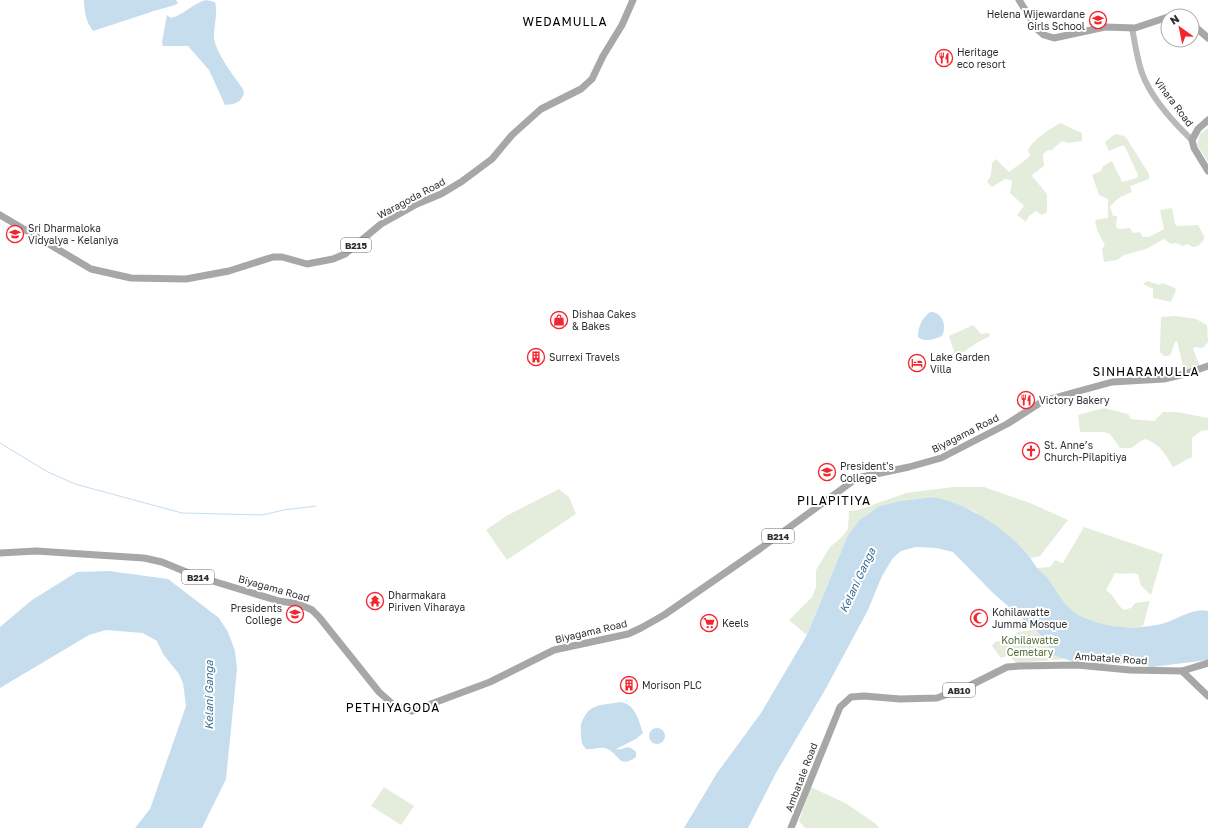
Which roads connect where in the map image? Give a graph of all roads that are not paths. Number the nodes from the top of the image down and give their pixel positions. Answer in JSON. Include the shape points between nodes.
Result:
{"nodes":[{"id":1,"x":633,"y":0,"type":"edge"},
{"id":2,"x":1019,"y":0,"type":"edge"},
{"id":3,"x":1160,"y":19,"type":"edge"},
{"id":4,"x":1132,"y":28,"type":"junction"},
{"id":5,"x":1200,"y":31,"type":"edge"},
{"id":6,"x":1208,"y":38,"type":"edge"},
{"id":7,"x":1208,"y":120,"type":"edge"},
{"id":8,"x":1192,"y":140,"type":"junction"},
{"id":9,"x":1208,"y":171,"type":"edge"},
{"id":10,"x":0,"y":215,"type":"edge"},
{"id":11,"x":1208,"y":366,"type":"edge"},
{"id":12,"x":0,"y":553,"type":"edge"},
{"id":13,"x":1208,"y":663,"type":"edge"},
{"id":14,"x":1182,"y":671,"type":"junction"},
{"id":15,"x":1208,"y":696,"type":"edge"},
{"id":16,"x":791,"y":828,"type":"edge"}],
"edges":[{"from":1,"to":10,"type":"main road","name":"Waragoda Road","number":"B215","via":[[622,25],[587,84],[541,109],[512,135],[492,159],[461,182],[382,224],[345,254],[333,259],[306,264],[282,256],[229,271],[186,279],[131,278],[103,273],[78,263]]},
{"from":2,"to":4,"type":"main road","via":[[1037,29],[1049,37],[1105,27]]},
{"from":3,"to":4,"type":"main road"},
{"from":4,"to":8,"type":"street","name":"Vihara Road","via":[[1137,55],[1148,86]]},
{"from":5,"to":6,"type":"main road"},
{"from":7,"to":8,"type":"main road","via":[[1198,129]]},
{"from":8,"to":9,"type":"main road"},
{"from":11,"to":12,"type":"main road","name":"Biyagama Road","number":"B214","via":[[1188,374],[1164,379],[1112,382],[1043,401],[1007,424],[942,458],[857,478],[761,548],[641,628],[628,634],[554,650],[490,682],[412,711],[396,707],[388,700],[364,675],[319,616],[306,606],[279,601],[144,558],[36,551]]},
{"from":13,"to":14,"type":"main road","name":"Ambatale Road","number":"AB10"},
{"from":14,"to":15,"type":"main road"},
{"from":14,"to":16,"type":"main road","name":"Ambatale Road","number":"AB10","via":[[1077,665],[1020,666],[1007,668],[937,698],[851,697],[840,707]]}]}
